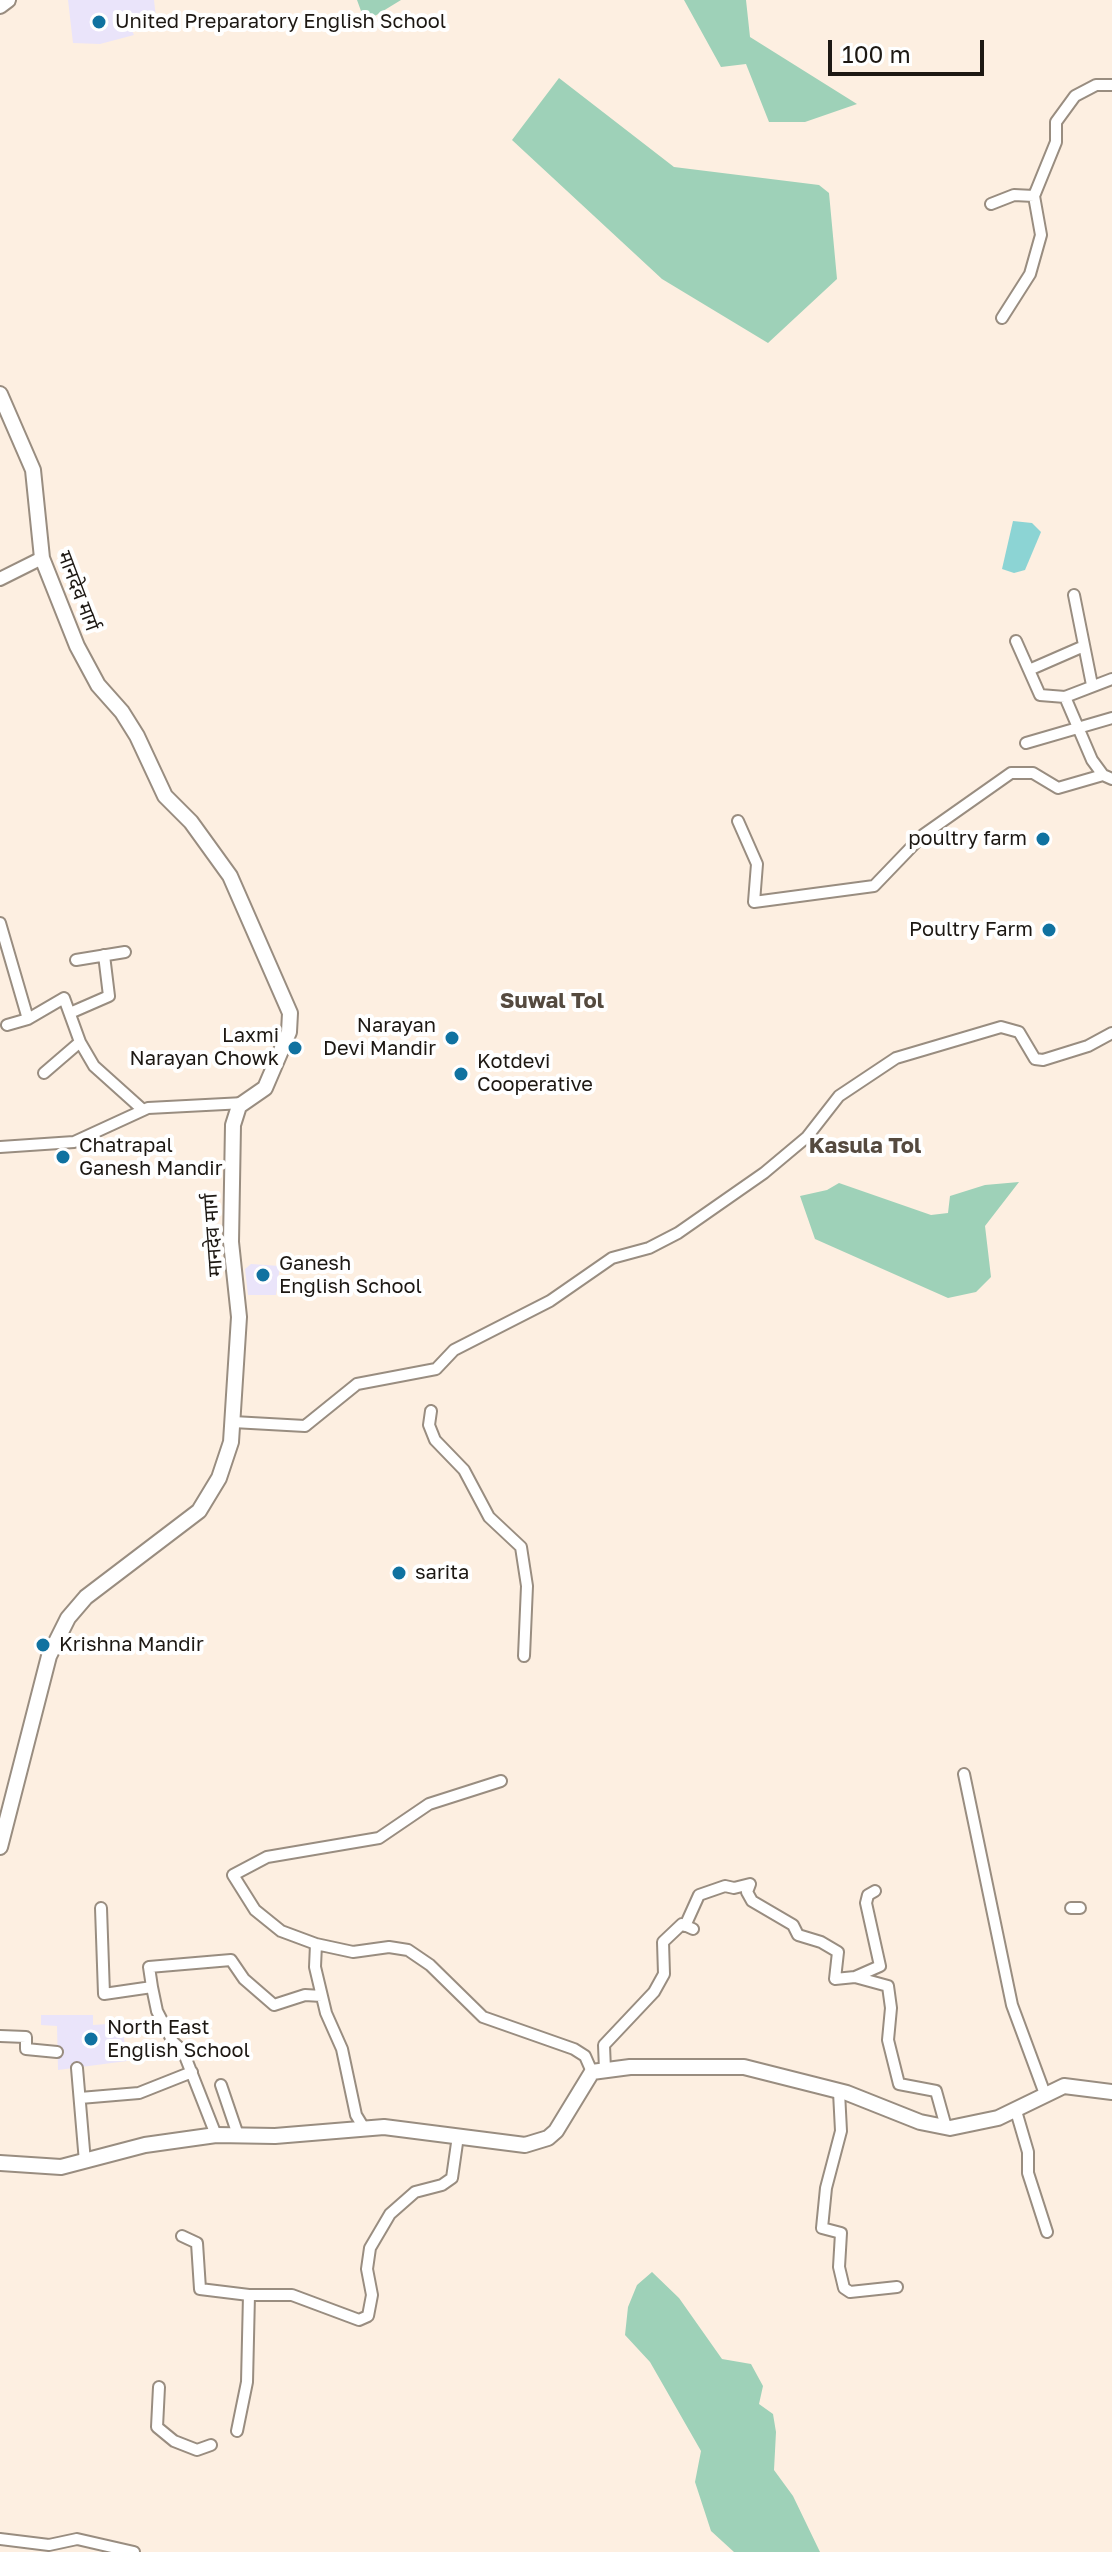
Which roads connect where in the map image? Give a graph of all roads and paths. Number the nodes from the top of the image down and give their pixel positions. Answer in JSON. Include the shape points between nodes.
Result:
{"nodes":[{"id":1,"x":8,"y":0,"type":"edge"},
{"id":2,"x":0,"y":6,"type":"edge"},
{"id":3,"x":1112,"y":85,"type":"edge"},
{"id":4,"x":1034,"y":196,"type":"junction"},
{"id":5,"x":991,"y":204,"type":"dead end"},
{"id":6,"x":1002,"y":318,"type":"dead end"},
{"id":7,"x":0,"y":394,"type":"edge"},
{"id":8,"x":42,"y":558,"type":"junction"},
{"id":9,"x":0,"y":579,"type":"edge"},
{"id":10,"x":1074,"y":595,"type":"dead end"},
{"id":11,"x":1016,"y":641,"type":"dead end"},
{"id":12,"x":1084,"y":646,"type":"junction"},
{"id":13,"x":1029,"y":670,"type":"junction"},
{"id":14,"x":1112,"y":679,"type":"edge"},
{"id":15,"x":1092,"y":685,"type":"junction"},
{"id":16,"x":1065,"y":697,"type":"junction"},
{"id":17,"x":1112,"y":718,"type":"edge"},
{"id":18,"x":1081,"y":730,"type":"junction"},
{"id":19,"x":1026,"y":743,"type":"dead end"},
{"id":20,"x":1108,"y":777,"type":"edge"},
{"id":21,"x":738,"y":821,"type":"dead end"},
{"id":22,"x":0,"y":923,"type":"edge"},
{"id":23,"x":4,"y":950,"type":"edge"},
{"id":24,"x":125,"y":952,"type":"dead end"},
{"id":25,"x":104,"y":955,"type":"junction"},
{"id":26,"x":76,"y":960,"type":"dead end"},
{"id":27,"x":70,"y":1013,"type":"junction"},
{"id":28,"x":28,"y":1019,"type":"junction"},
{"id":29,"x":7,"y":1025,"type":"dead end"},
{"id":30,"x":1112,"y":1033,"type":"edge"},
{"id":31,"x":80,"y":1042,"type":"junction"},
{"id":32,"x":44,"y":1073,"type":"dead end"},
{"id":33,"x":246,"y":1102,"type":"junction"},
{"id":34,"x":143,"y":1110,"type":"junction"},
{"id":35,"x":0,"y":1147,"type":"edge"},
{"id":36,"x":431,"y":1411,"type":"dead end"},
{"id":37,"x":233,"y":1422,"type":"junction"},
{"id":38,"x":524,"y":1656,"type":"dead end"},
{"id":39,"x":964,"y":1774,"type":"dead end"},
{"id":40,"x":501,"y":1781,"type":"dead end"},
{"id":41,"x":0,"y":1847,"type":"edge"},
{"id":42,"x":875,"y":1891,"type":"dead end"},
{"id":43,"x":101,"y":1908,"type":"dead end"},
{"id":44,"x":316,"y":1944,"type":"junction"},
{"id":45,"x":855,"y":1977,"type":"junction"},
{"id":46,"x":152,"y":1987,"type":"junction"},
{"id":47,"x":322,"y":1996,"type":"junction"},
{"id":48,"x":0,"y":2036,"type":"edge"},
{"id":49,"x":57,"y":2052,"type":"dead end"},
{"id":50,"x":77,"y":2068,"type":"dead end"},
{"id":51,"x":599,"y":2071,"type":"junction"},
{"id":52,"x":192,"y":2072,"type":"junction"},
{"id":53,"x":221,"y":2085,"type":"dead end"},
{"id":54,"x":839,"y":2092,"type":"junction"},
{"id":55,"x":1112,"y":2092,"type":"edge"},
{"id":56,"x":1045,"y":2094,"type":"junction"},
{"id":57,"x":80,"y":2098,"type":"junction"},
{"id":58,"x":1016,"y":2111,"type":"junction"},
{"id":59,"x":946,"y":2127,"type":"junction"},
{"id":60,"x":364,"y":2128,"type":"junction"},
{"id":61,"x":216,"y":2135,"type":"junction"},
{"id":62,"x":238,"y":2135,"type":"junction"},
{"id":63,"x":458,"y":2136,"type":"junction"},
{"id":64,"x":85,"y":2162,"type":"junction"},
{"id":65,"x":0,"y":2163,"type":"edge"},
{"id":66,"x":1047,"y":2232,"type":"dead end"},
{"id":67,"x":182,"y":2236,"type":"dead end"},
{"id":68,"x":897,"y":2287,"type":"dead end"},
{"id":69,"x":249,"y":2295,"type":"junction"},
{"id":70,"x":159,"y":2387,"type":"dead end"},
{"id":71,"x":237,"y":2431,"type":"dead end"},
{"id":72,"x":211,"y":2445,"type":"dead end"},
{"id":73,"x":0,"y":2539,"type":"edge"},
{"id":74,"x":134,"y":2552,"type":"edge"}],
"edges":[{"from":1,"to":2,"type":"main road"},
{"from":3,"to":4,"type":"street","via":[[1096,85],[1075,96],[1062,111],[1047,171]]},
{"from":4,"to":5,"type":"street","via":[[1014,195]]},
{"from":4,"to":6,"type":"street","via":[[1041,235],[1030,274]]},
{"from":7,"to":8,"type":"main road","name":"मानदेव मार्ग","via":[[33,470]]},
{"from":8,"to":9,"type":"street"},
{"from":8,"to":33,"type":"main road","name":"मानदेव मार्ग","via":[[86,663],[137,736],[165,796],[222,862],[286,998],[289,1032],[265,1088]]},
{"from":10,"to":12,"type":"street"},
{"from":11,"to":13,"type":"street"},
{"from":12,"to":13,"type":"street"},
{"from":12,"to":15,"type":"street"},
{"from":13,"to":16,"type":"street","via":[[1040,695]]},
{"from":14,"to":15,"type":"street"},
{"from":15,"to":16,"type":"street"},
{"from":16,"to":18,"type":"street"},
{"from":17,"to":18,"type":"street"},
{"from":18,"to":19,"type":"street"},
{"from":18,"to":20,"type":"street","via":[[1092,760]]},
{"from":20,"to":21,"type":"street","via":[[1058,788],[1033,773],[1011,773],[923,835],[874,886],[754,902],[757,864]]},
{"from":22,"to":23,"type":"street"},
{"from":23,"to":28,"type":"street"},
{"from":24,"to":25,"type":"street"},
{"from":25,"to":26,"type":"street"},
{"from":25,"to":27,"type":"street","via":[[109,996]]},
{"from":27,"to":28,"type":"street","via":[[64,998]]},
{"from":27,"to":31,"type":"street"},
{"from":28,"to":29,"type":"street"},
{"from":30,"to":37,"type":"street","via":[[1043,1060],[1035,1059],[1019,1032],[1001,1027],[896,1058],[839,1096],[807,1137],[764,1173],[678,1233],[612,1258],[550,1301],[454,1350],[441,1366],[357,1384],[305,1426]]},
{"from":31,"to":32,"type":"street"},
{"from":31,"to":34,"type":"street","via":[[94,1066]]},
{"from":33,"to":34,"type":"street"},
{"from":33,"to":37,"type":"main road","name":"मानदेव मार्ग","via":[[239,1106],[233,1125],[230,1172],[239,1317]]},
{"from":34,"to":35,"type":"street","via":[[74,1142]]},
{"from":36,"to":38,"type":"street","via":[[435,1440],[464,1470],[489,1517],[521,1547],[527,1586]]},
{"from":37,"to":41,"type":"main road","name":"मानदेव मार्ग","via":[[219,1478],[199,1511],[86,1597],[64,1626],[49,1656]]},
{"from":39,"to":56,"type":"street","via":[[1012,2005]]},
{"from":40,"to":44,"type":"street","via":[[429,1804],[379,1838],[267,1857],[233,1875],[255,1910],[281,1931]]},
{"from":42,"to":45,"type":"street","via":[[866,1903],[880,1966]]},
{"from":43,"to":46,"type":"street","via":[[104,1994]]},
{"from":44,"to":47,"type":"street"},
{"from":44,"to":51,"type":"street","via":[[353,1952],[408,1950],[483,2017],[574,2049]]},
{"from":45,"to":51,"type":"street","via":[[835,1979],[838,1952],[798,1935],[793,1925],[752,1901],[750,1884],[699,1895],[689,1927],[682,1924],[663,1942],[664,1974],[654,1992],[604,2045]]},
{"from":45,"to":59,"type":"street","via":[[888,1986],[888,2040],[899,2084],[936,2091]]},
{"from":46,"to":47,"type":"street","via":[[149,1967],[231,1960],[274,2005],[305,1995]]},
{"from":46,"to":52,"type":"street","via":[[157,2011]]},
{"from":47,"to":60,"type":"street"},
{"from":48,"to":49,"type":"street","via":[[26,2037],[26,2049]]},
{"from":50,"to":57,"type":"street"},
{"from":51,"to":54,"type":"main road","via":[[728,2064]]},
{"from":51,"to":63,"type":"main road","via":[[548,2138],[525,2145]]},
{"from":52,"to":57,"type":"street","via":[[139,2093]]},
{"from":52,"to":61,"type":"street"},
{"from":53,"to":62,"type":"street"},
{"from":54,"to":59,"type":"main road"},
{"from":54,"to":68,"type":"street","via":[[841,2131],[822,2228],[841,2233],[844,2288],[850,2292]]},
{"from":55,"to":56,"type":"main road","via":[[1077,2085]]},
{"from":56,"to":58,"type":"main road"},
{"from":57,"to":64,"type":"street"},
{"from":58,"to":59,"type":"main road"},
{"from":58,"to":66,"type":"street"},
{"from":60,"to":62,"type":"main road"},
{"from":60,"to":63,"type":"main road"},
{"from":61,"to":62,"type":"main road"},
{"from":61,"to":64,"type":"main road","via":[[145,2145]]},
{"from":63,"to":69,"type":"street","via":[[452,2178],[415,2192],[390,2214],[370,2248],[368,2316],[359,2320],[292,2295]]},
{"from":64,"to":65,"type":"main road","via":[[61,2167]]},
{"from":67,"to":69,"type":"street","via":[[197,2243],[200,2289]]},
{"from":69,"to":71,"type":"street","via":[[247,2382]]},
{"from":70,"to":72,"type":"street","via":[[157,2427],[197,2450]]},
{"from":73,"to":74,"type":"street","via":[[49,2545],[77,2539]]}]}
